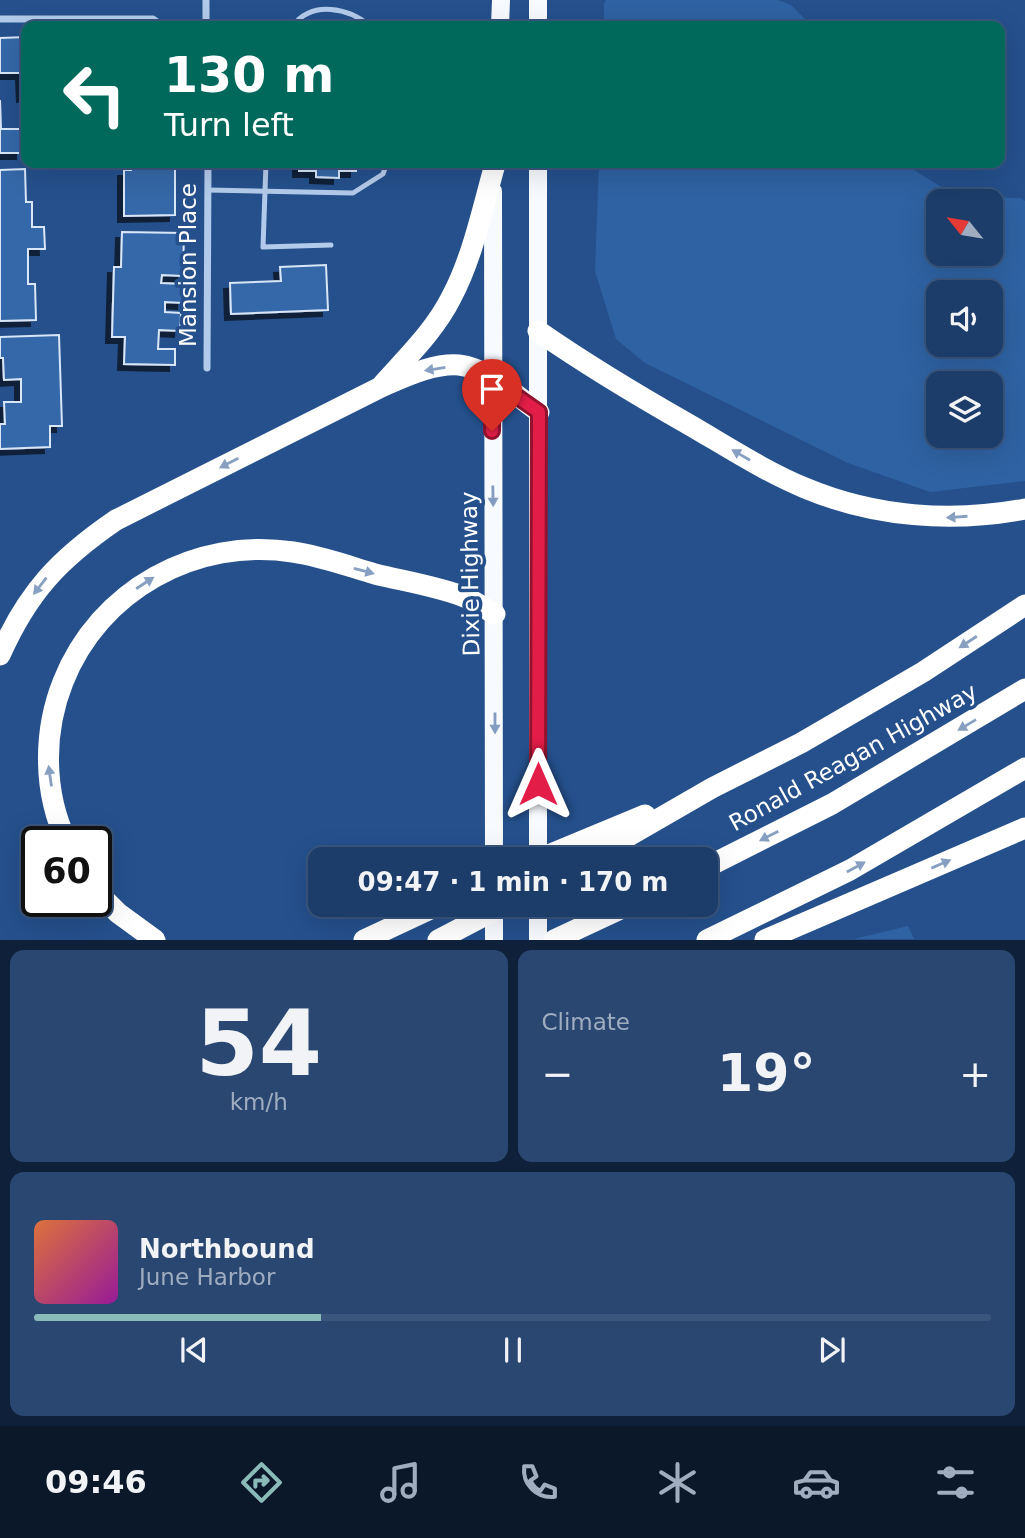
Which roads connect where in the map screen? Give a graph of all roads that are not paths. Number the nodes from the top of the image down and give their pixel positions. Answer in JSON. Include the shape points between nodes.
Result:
{"nodes":[{"id":1,"x":206,"y":0,"type":"edge"},
{"id":2,"x":501,"y":0,"type":"edge"},
{"id":3,"x":538,"y":0,"type":"edge"},
{"id":4,"x":0,"y":19,"type":"edge"},
{"id":5,"x":156,"y":21,"type":"edge"},
{"id":6,"x":206,"y":21,"type":"edge"},
{"id":7,"x":298,"y":21,"type":"edge"},
{"id":8,"x":364,"y":21,"type":"edge"},
{"id":9,"x":500,"y":21,"type":"edge"},
{"id":10,"x":538,"y":21,"type":"edge"},
{"id":11,"x":208,"y":168,"type":"edge"},
{"id":12,"x":266,"y":168,"type":"edge"},
{"id":13,"x":385,"y":168,"type":"edge"},
{"id":14,"x":493,"y":168,"type":"edge"},
{"id":15,"x":494,"y":168,"type":"edge"},
{"id":16,"x":538,"y":168,"type":"edge"},
{"id":17,"x":208,"y":190,"type":"junction"},
{"id":18,"x":266,"y":191,"type":"junction"},
{"id":19,"x":331,"y":246,"type":"dead end"},
{"id":20,"x":538,"y":331,"type":"junction"},
{"id":21,"x":207,"y":368,"type":"dead end"},
{"id":22,"x":492,"y":379,"type":"junction"},
{"id":23,"x":381,"y":387,"type":"junction"},
{"id":24,"x":539,"y":412,"type":"junction"},
{"id":25,"x":1025,"y":509,"type":"edge"},
{"id":26,"x":1025,"y":605,"type":"edge"},
{"id":27,"x":495,"y":614,"type":"junction"},
{"id":28,"x":0,"y":655,"type":"edge"},
{"id":29,"x":1025,"y":689,"type":"edge"},
{"id":30,"x":1025,"y":768,"type":"edge"},
{"id":31,"x":712,"y":788,"type":"junction"},
{"id":32,"x":62,"y":826,"type":"edge"},
{"id":33,"x":1025,"y":828,"type":"edge"},
{"id":34,"x":494,"y":847,"type":"edge"},
{"id":35,"x":539,"y":847,"type":"edge"},
{"id":36,"x":566,"y":847,"type":"edge"},
{"id":37,"x":610,"y":847,"type":"edge"},
{"id":38,"x":718,"y":861,"type":"edge"},
{"id":39,"x":112,"y":907,"type":"edge"},
{"id":40,"x":413,"y":917,"type":"edge"},
{"id":41,"x":482,"y":917,"type":"edge"},
{"id":42,"x":494,"y":917,"type":"edge"},
{"id":43,"x":538,"y":917,"type":"edge"},
{"id":44,"x":602,"y":917,"type":"edge"},
{"id":45,"x":441,"y":938,"type":"edge"},
{"id":46,"x":155,"y":940,"type":"edge"},
{"id":47,"x":364,"y":940,"type":"edge"},
{"id":48,"x":494,"y":940,"type":"edge"},
{"id":49,"x":538,"y":940,"type":"edge"},
{"id":50,"x":554,"y":940,"type":"edge"},
{"id":51,"x":707,"y":940,"type":"edge"},
{"id":52,"x":765,"y":940,"type":"edge"}],
"edges":[{"from":1,"to":6,"type":"street"},
{"from":2,"to":9,"type":"main road"},
{"from":3,"to":10,"type":"main road"},
{"from":4,"to":5,"type":"street"},
{"from":7,"to":8,"type":"lane","via":[[316,11],[341,9]]},
{"from":11,"to":17,"type":"street","name":"Mansion Place"},
{"from":12,"to":18,"type":"lane"},
{"from":13,"to":18,"type":"lane","via":[[352,193]]},
{"from":14,"to":23,"type":"highway","via":[[451,299]]},
{"from":15,"to":22,"type":"main road","name":"Dixie Highway"},
{"from":16,"to":20,"type":"main road"},
{"from":17,"to":18,"type":"lane"},
{"from":17,"to":21,"type":"street","name":"Mansion Place"},
{"from":18,"to":19,"type":"lane","via":[[263,247]]},
{"from":20,"to":24,"type":"main road"},
{"from":25,"to":20,"type":"highway","one_way":true,"via":[[945,518],[842,501],[805,488],[620,385]]},
{"from":22,"to":23,"type":"highway","one_way":true,"via":[[458,365],[420,371]]},
{"from":22,"to":24,"type":"highway"},
{"from":22,"to":27,"type":"main road","name":"Dixie Highway","one_way":true},
{"from":23,"to":28,"type":"highway","one_way":true,"via":[[116,520],[84,541],[30,598]]},
{"from":24,"to":35,"type":"main road"},
{"from":26,"to":31,"type":"highway","one_way":true,"via":[[801,743]]},
{"from":32,"to":27,"type":"highway","one_way":true,"via":[[48,765],[56,699],[68,669],[99,623],[118,601],[149,579],[209,555],[293,552],[466,598]]},
{"from":27,"to":34,"type":"main road","name":"Dixie Highway","one_way":true},
{"from":29,"to":38,"type":"highway","name":"Ronald Reagan Highway","one_way":true,"via":[[832,804]]},
{"from":51,"to":30,"type":"highway","one_way":true,"via":[[850,870]]},
{"from":31,"to":36,"type":"highway"},
{"from":31,"to":37,"type":"highway"},
{"from":52,"to":33,"type":"highway","one_way":true},
{"from":39,"to":46,"type":"highway"},
{"from":40,"to":47,"type":"highway"},
{"from":41,"to":45,"type":"highway"},
{"from":42,"to":48,"type":"main road"},
{"from":43,"to":49,"type":"main road"},
{"from":44,"to":50,"type":"highway"}]}
